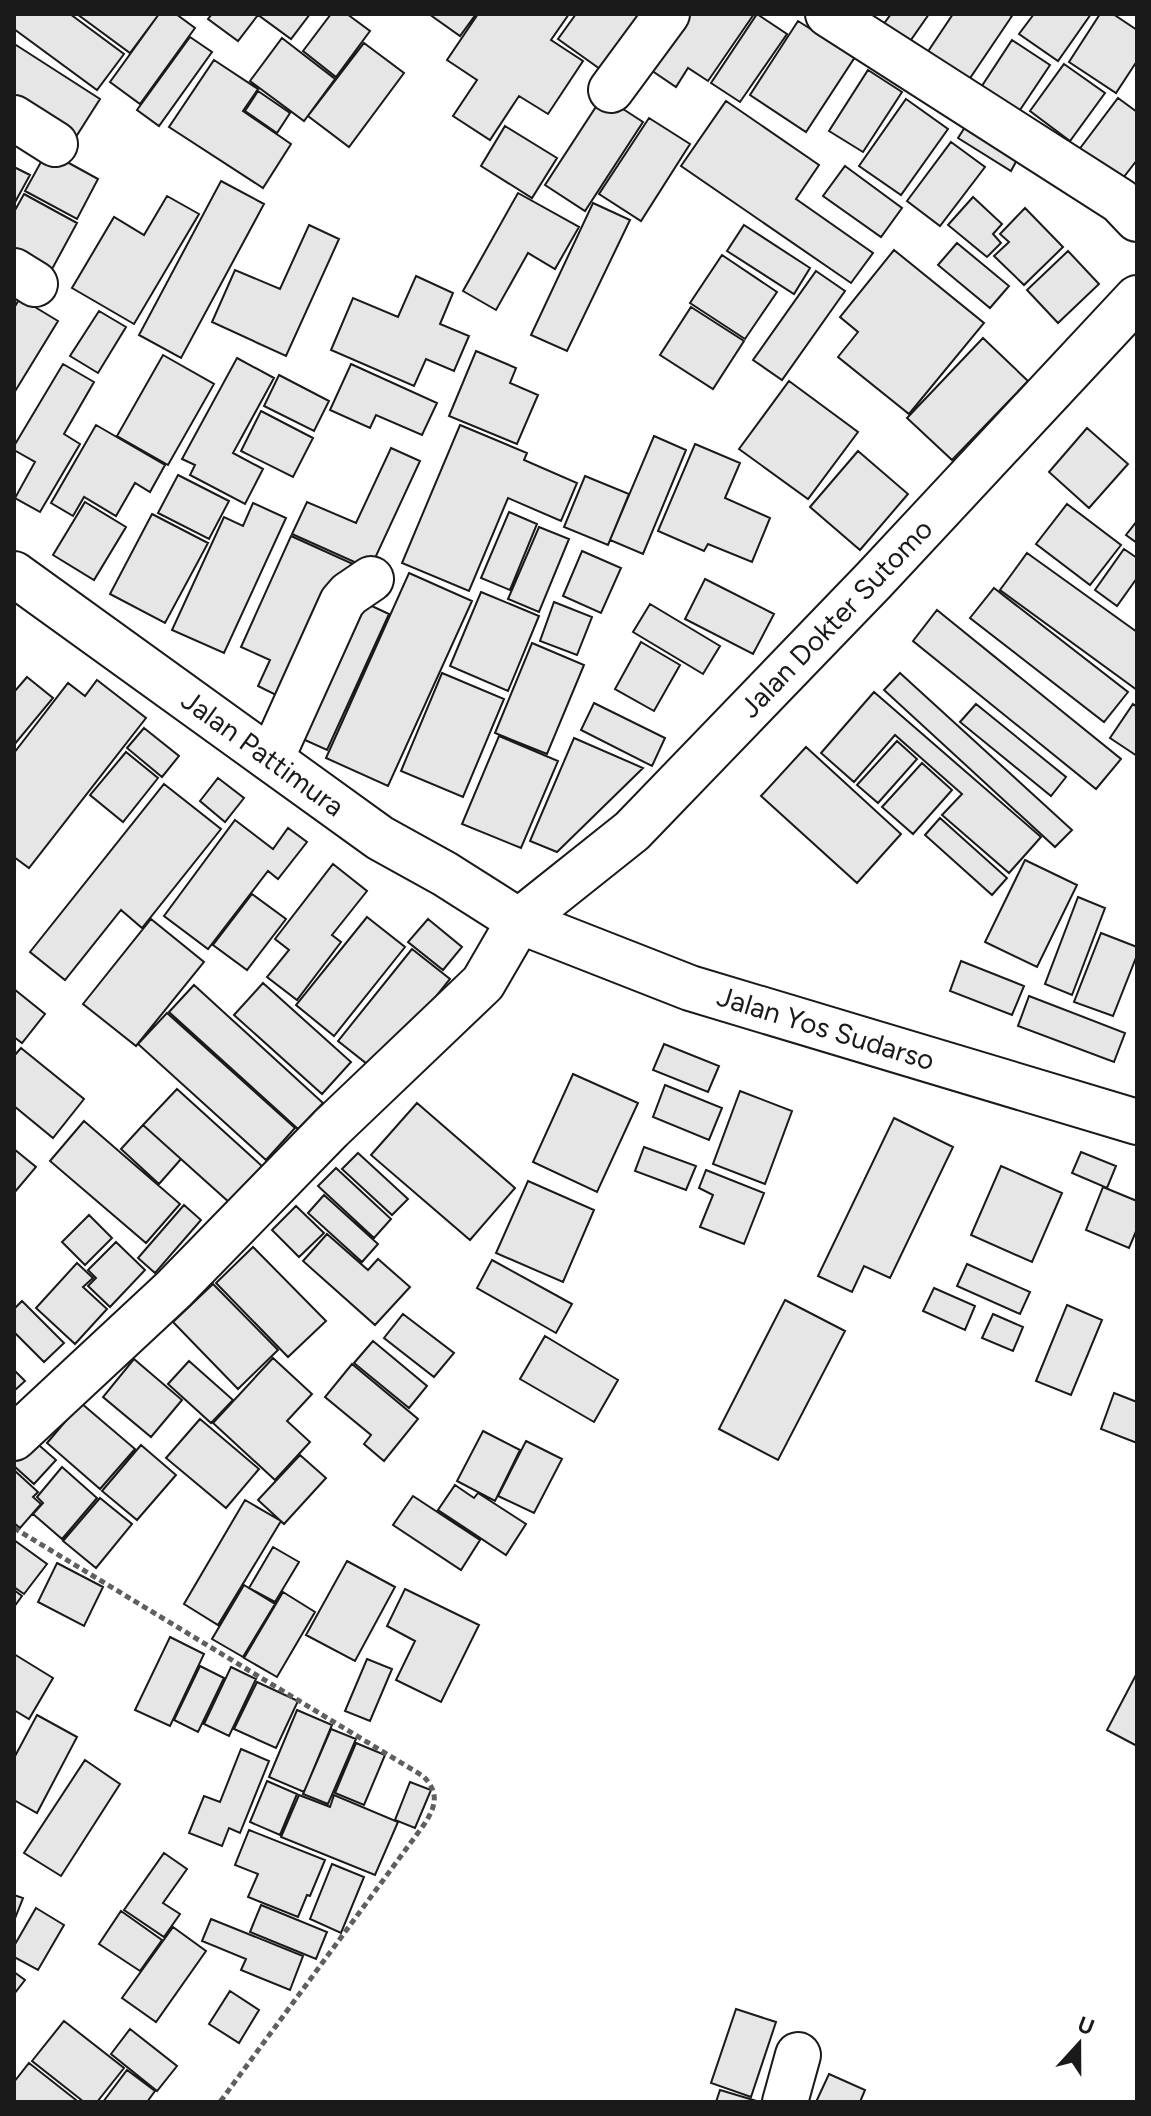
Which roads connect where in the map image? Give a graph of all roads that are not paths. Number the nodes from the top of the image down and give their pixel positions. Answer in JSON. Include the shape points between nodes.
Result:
{"nodes":[{"id":1,"x":667,"y":14,"type":"edge"},
{"id":2,"x":828,"y":14,"type":"edge"},
{"id":3,"x":611,"y":90,"type":"dead end"},
{"id":4,"x":14,"y":118,"type":"edge"},
{"id":5,"x":55,"y":144,"type":"dead end"},
{"id":6,"x":1137,"y":219,"type":"edge"},
{"id":7,"x":1137,"y":298,"type":"edge"},
{"id":8,"x":14,"y":574,"type":"edge"},
{"id":9,"x":371,"y":579,"type":"dead end"},
{"id":10,"x":271,"y":759,"type":"junction"},
{"id":11,"x":519,"y":921,"type":"junction"},
{"id":12,"x":1137,"y":1122,"type":"edge"},
{"id":13,"x":14,"y":1438,"type":"edge"},
{"id":14,"x":798,"y":2055,"type":"dead end"},
{"id":15,"x":785,"y":2102,"type":"edge"}],
"edges":[{"from":1,"to":3,"type":"main road"},
{"from":2,"to":6,"type":"main road","via":[[1120,201]]},
{"from":4,"to":5,"type":"main road"},
{"from":7,"to":11,"type":"main road","name":"Jalan Dokter Sutomo","via":[[632,831]]},
{"from":8,"to":10,"type":"main road","name":"Jalan Pattimura"},
{"from":9,"to":10,"type":"main road","via":[[342,602]]},
{"from":10,"to":11,"type":"main road","name":"Jalan Pattimura","via":[[380,838]]},
{"from":11,"to":12,"type":"main road","name":"Jalan Yos Sudarso","via":[[690,988]]},
{"from":11,"to":13,"type":"main road","via":[[483,983],[174,1289]]},
{"from":14,"to":15,"type":"main road"}]}
